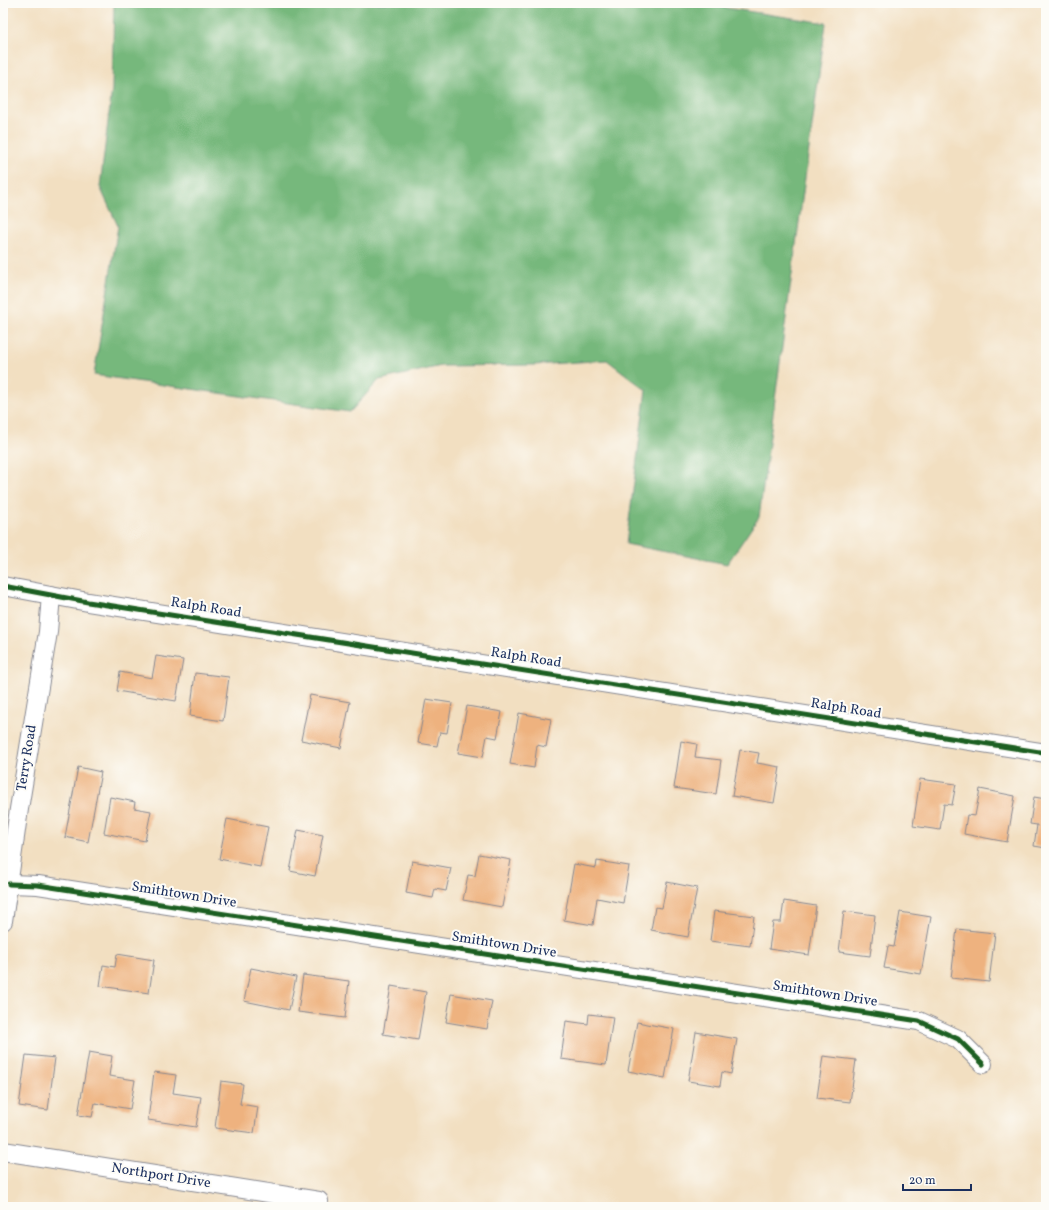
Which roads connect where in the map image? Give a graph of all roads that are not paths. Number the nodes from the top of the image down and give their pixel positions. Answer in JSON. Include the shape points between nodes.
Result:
{"nodes":[{"id":1,"x":3,"y":586,"type":"edge"},
{"id":2,"x":51,"y":595,"type":"junction"},
{"id":3,"x":1046,"y":753,"type":"edge"},
{"id":4,"x":9,"y":884,"type":"junction"},
{"id":5,"x":3,"y":921,"type":"edge"},
{"id":6,"x":983,"y":1064,"type":"dead end"},
{"id":7,"x":3,"y":1151,"type":"edge"},
{"id":8,"x":319,"y":1201,"type":"dead end"}],
"edges":[{"from":1,"to":2,"type":"street","name":"Ralph Road"},
{"from":2,"to":3,"type":"street","name":"Ralph Road"},
{"from":2,"to":4,"type":"street","name":"Terry Road","via":[[48,632]]},
{"from":4,"to":5,"type":"street","name":"Terry Road"},
{"from":4,"to":6,"type":"street","name":"Smithtown Drive","via":[[38,885],[919,1021],[958,1039]]},
{"from":7,"to":8,"type":"street","name":"Northport Drive"}]}
